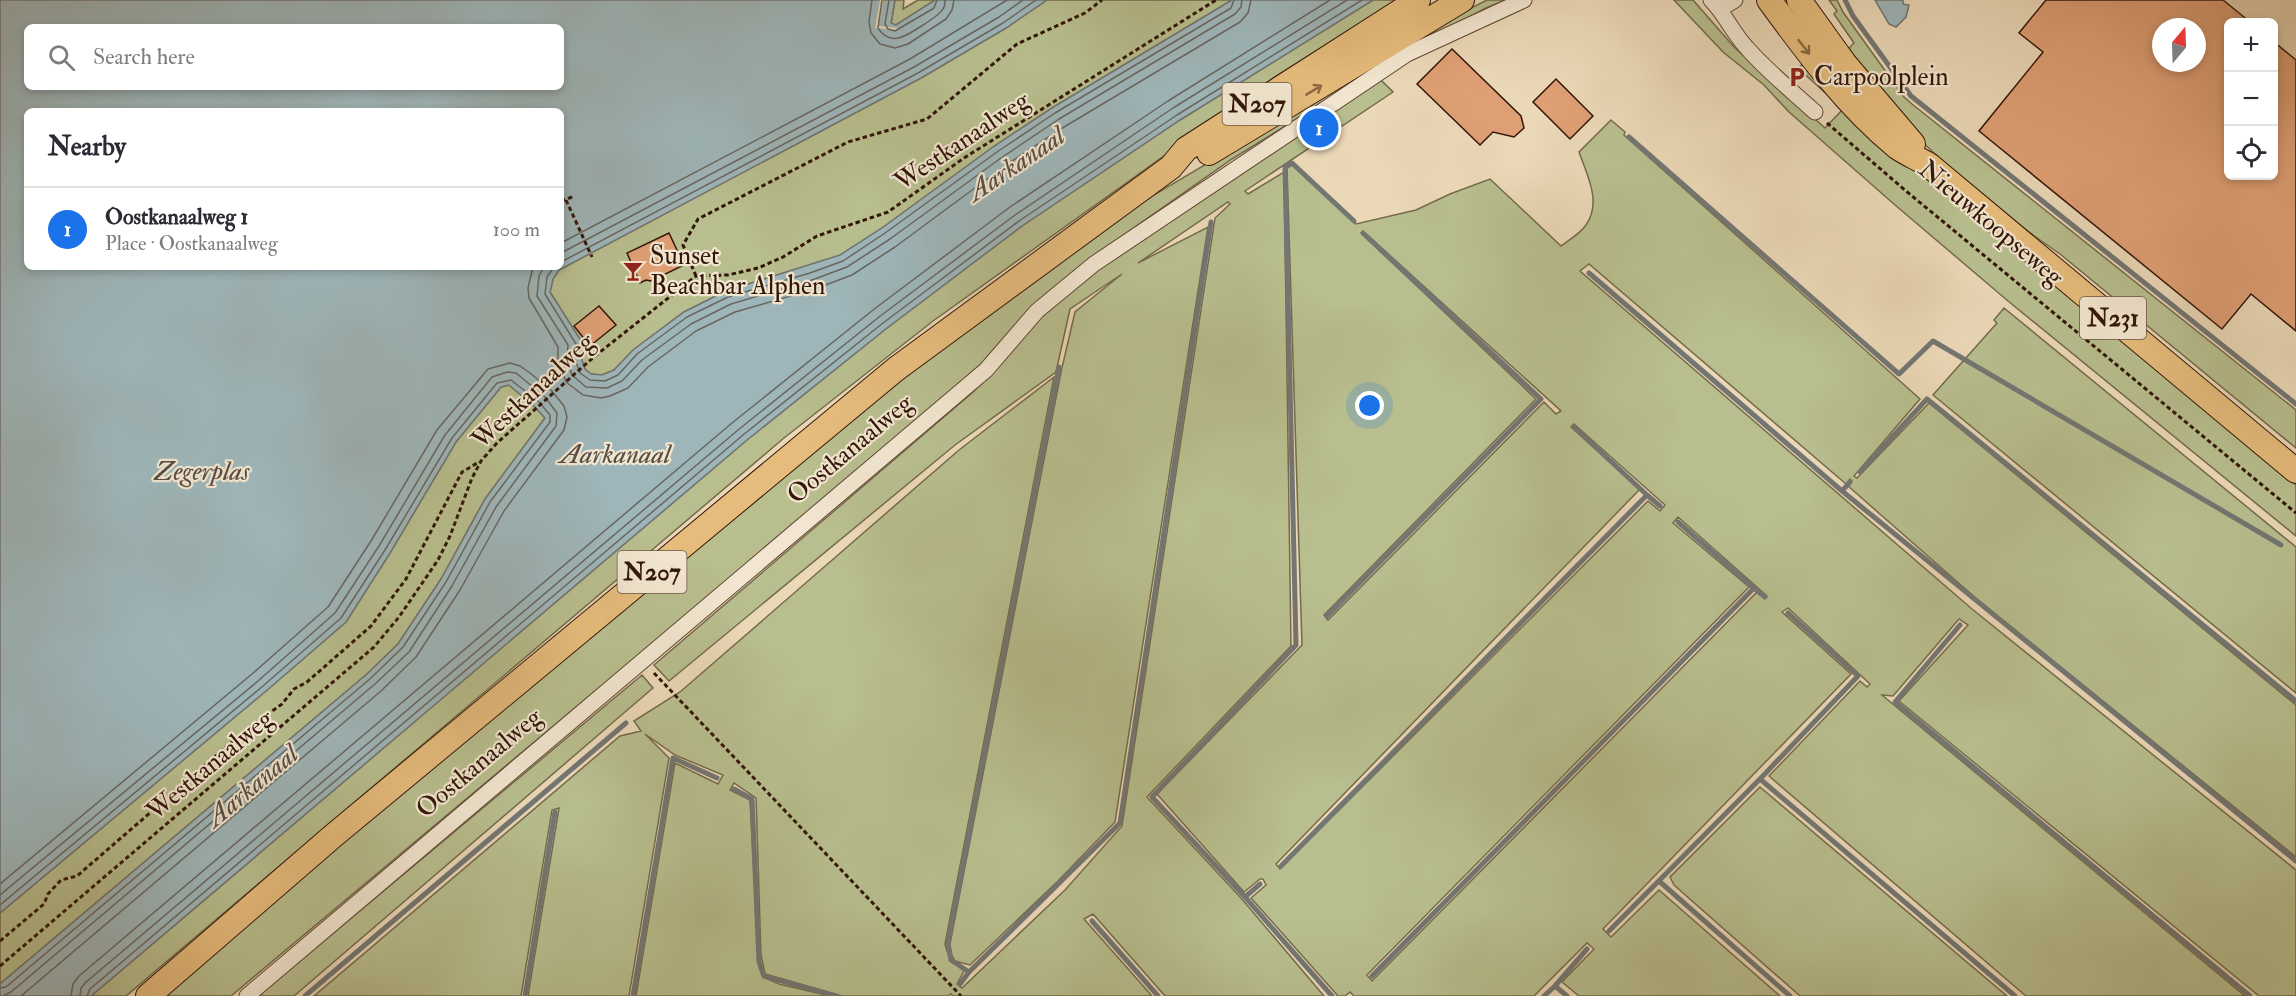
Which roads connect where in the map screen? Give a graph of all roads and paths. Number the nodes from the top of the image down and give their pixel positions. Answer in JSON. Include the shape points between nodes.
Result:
{"nodes":[{"id":1,"x":1102,"y":0,"type":"edge"},
{"id":2,"x":1216,"y":0,"type":"edge"},
{"id":3,"x":1418,"y":0,"type":"edge"},
{"id":4,"x":1462,"y":0,"type":"edge"},
{"id":5,"x":1524,"y":0,"type":"edge"},
{"id":6,"x":1735,"y":0,"type":"edge"},
{"id":7,"x":1768,"y":0,"type":"edge"},
{"id":8,"x":1798,"y":0,"type":"edge"},
{"id":9,"x":1715,"y":5,"type":"edge"},
{"id":10,"x":1815,"y":112,"type":"joint"},
{"id":11,"x":1929,"y":165,"type":"junction"},
{"id":12,"x":1171,"y":167,"type":"junction"},
{"id":13,"x":575,"y":196,"type":"dead end"},
{"id":14,"x":566,"y":200,"type":"joint"},
{"id":15,"x":592,"y":257,"type":"dead end"},
{"id":16,"x":696,"y":276,"type":"junction"},
{"id":17,"x":481,"y":461,"type":"junction"},
{"id":18,"x":2296,"y":471,"type":"edge"},
{"id":19,"x":2296,"y":513,"type":"edge"},
{"id":20,"x":643,"y":662,"type":"junction"},
{"id":21,"x":0,"y":941,"type":"edge"},
{"id":22,"x":0,"y":966,"type":"edge"},
{"id":23,"x":148,"y":996,"type":"edge"},
{"id":24,"x":248,"y":996,"type":"edge"},
{"id":25,"x":961,"y":996,"type":"edge"}],
"edges":[{"from":1,"to":16,"type":"path","via":[[1085,13],[1017,44],[927,119],[848,142],[698,219],[683,244]]},
{"from":2,"to":16,"type":"path","name":"Westkanaalweg","via":[[964,158],[888,212],[818,236],[758,268],[728,275]]},
{"from":3,"to":12,"type":"main road","name":"Oostkanaalweg","number":"N207","via":[[1186,149]]},
{"from":12,"to":4,"type":"main road","name":"Oostkanaalweg","number":"N207","one_way":true,"via":[[1190,165]]},
{"from":5,"to":20,"type":"street","name":"Oostkanaalweg","via":[[1407,54],[1094,264],[1036,311],[986,370]]},
{"from":6,"to":9,"type":"street"},
{"from":7,"to":11,"type":"main road","name":"Nieuwkoopseweg","number":"N231","one_way":true,"via":[[1867,119],[1899,148]]},
{"from":8,"to":11,"type":"main road","name":"Nieuwkoopseweg","number":"N231"},
{"from":9,"to":10,"type":"street","via":[[1749,50]]},
{"from":10,"to":19,"type":"path","name":"Nieuwkoopseweg"},
{"from":11,"to":18,"type":"main road","name":"Nieuwkoopseweg","number":"N231"},
{"from":12,"to":23,"type":"main road","name":"Oostkanaalweg","number":"N207","via":[[896,369],[333,836]]},
{"from":13,"to":14,"type":"path"},
{"from":14,"to":15,"type":"path"},
{"from":16,"to":17,"type":"path","name":"Westkanaalweg","via":[[595,356],[496,443]]},
{"from":17,"to":21,"type":"path","via":[[462,472],[406,579],[371,626],[77,876],[61,880],[44,904]]},
{"from":17,"to":22,"type":"path","name":"Westkanaalweg","via":[[438,560],[374,647]]},
{"from":20,"to":24,"type":"street","name":"Oostkanaalweg"},
{"from":20,"to":25,"type":"path"}]}
